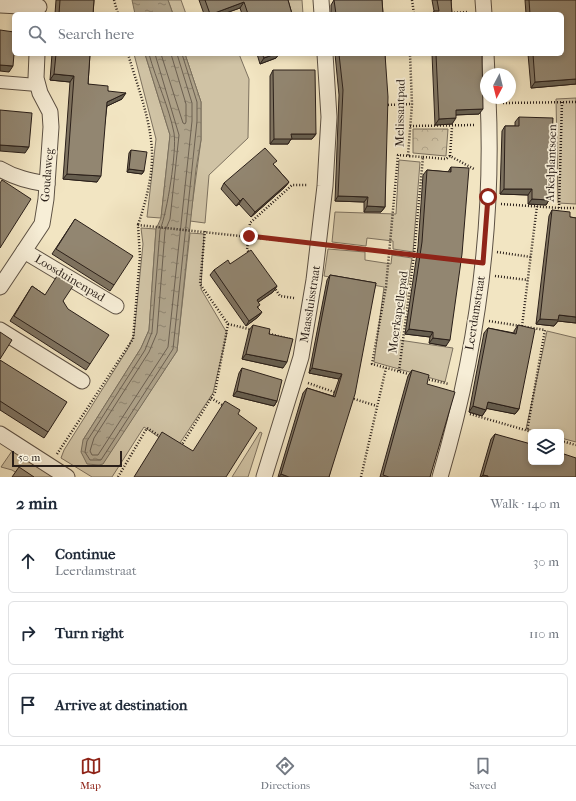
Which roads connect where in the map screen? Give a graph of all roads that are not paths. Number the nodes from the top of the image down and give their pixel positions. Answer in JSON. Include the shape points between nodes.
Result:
{"nodes":[{"id":1,"x":321,"y":0,"type":"edge"},
{"id":2,"x":0,"y":5,"type":"edge"},
{"id":3,"x":39,"y":7,"type":"edge"},
{"id":4,"x":322,"y":12,"type":"edge"},
{"id":5,"x":37,"y":56,"type":"edge"},
{"id":6,"x":325,"y":56,"type":"edge"},
{"id":7,"x":486,"y":56,"type":"edge"},
{"id":8,"x":487,"y":68,"type":"edge"},
{"id":9,"x":0,"y":82,"type":"edge"},
{"id":10,"x":37,"y":85,"type":"junction"},
{"id":11,"x":488,"y":104,"type":"edge"},
{"id":12,"x":0,"y":169,"type":"edge"},
{"id":13,"x":47,"y":184,"type":"junction"},
{"id":14,"x":24,"y":251,"type":"junction"},
{"id":15,"x":0,"y":287,"type":"edge"},
{"id":16,"x":116,"y":306,"type":"dead end"},
{"id":17,"x":0,"y":330,"type":"edge"},
{"id":18,"x":82,"y":381,"type":"dead end"},
{"id":19,"x":2,"y":440,"type":"edge"},
{"id":20,"x":67,"y":477,"type":"edge"},
{"id":21,"x":264,"y":477,"type":"edge"},
{"id":22,"x":440,"y":477,"type":"edge"}],
"edges":[{"from":1,"to":4,"type":"street"},
{"from":2,"to":3,"type":"street"},
{"from":5,"to":10,"type":"street","name":"Goudaweg"},
{"from":6,"to":21,"type":"street","name":"Maassluisstraat","via":[[329,117],[319,244],[304,342]]},
{"from":7,"to":8,"type":"street"},
{"from":9,"to":10,"type":"street"},
{"from":10,"to":13,"type":"street","name":"Goudaweg","via":[[50,112]]},
{"from":11,"to":22,"type":"street","name":"Leerdamstraat","via":[[488,203],[482,274],[463,388]]},
{"from":12,"to":13,"type":"street","via":[[29,181]]},
{"from":13,"to":14,"type":"street","name":"Goudaweg","via":[[42,224]]},
{"from":14,"to":15,"type":"street","name":"Goudaweg"},
{"from":14,"to":16,"type":"street","name":"Loosduinenpad"},
{"from":17,"to":18,"type":"street"},
{"from":19,"to":20,"type":"street"}]}
